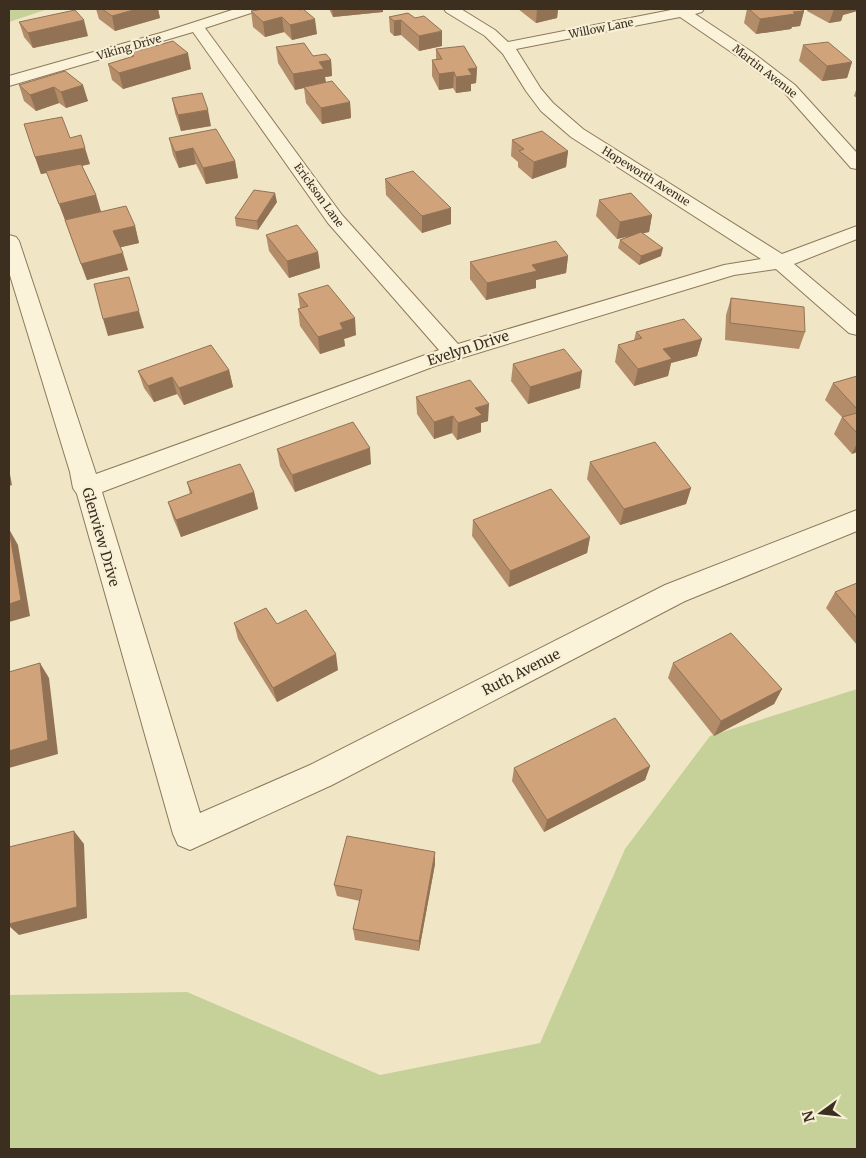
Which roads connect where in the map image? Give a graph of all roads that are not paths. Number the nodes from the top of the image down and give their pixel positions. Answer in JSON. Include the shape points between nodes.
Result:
{"nodes":[{"id":1,"x":249,"y":9,"type":"edge"},
{"id":2,"x":451,"y":9,"type":"edge"},
{"id":3,"x":690,"y":10,"type":"edge"},
{"id":4,"x":196,"y":26,"type":"junction"},
{"id":5,"x":504,"y":47,"type":"junction"},
{"id":6,"x":9,"y":81,"type":"edge"},
{"id":7,"x":857,"y":164,"type":"edge"},
{"id":8,"x":857,"y":232,"type":"edge"},
{"id":9,"x":9,"y":241,"type":"edge"},
{"id":10,"x":780,"y":262,"type":"junction"},
{"id":11,"x":857,"y":328,"type":"edge"},
{"id":12,"x":454,"y":353,"type":"junction"},
{"id":13,"x":86,"y":488,"type":"junction"},
{"id":14,"x":857,"y":520,"type":"edge"},
{"id":15,"x":190,"y":834,"type":"joint"}],
"edges":[{"from":1,"to":4,"type":"street","name":"Viking Drive"},
{"from":2,"to":5,"type":"street","name":"Hopeworth Avenue","via":[[490,33]]},
{"from":3,"to":5,"type":"street","name":"Willow Lane"},
{"from":3,"to":7,"type":"street","name":"Martin Avenue","via":[[789,88]]},
{"from":4,"to":6,"type":"street","name":"Viking Drive"},
{"from":4,"to":12,"type":"street","name":"Erickson Lane","via":[[335,219]]},
{"from":5,"to":10,"type":"street","name":"Hopeworth Avenue","via":[[547,107],[577,133]]},
{"from":8,"to":10,"type":"street","name":"Evelyn Drive"},
{"from":9,"to":13,"type":"street","name":"Glenview Drive"},
{"from":10,"to":11,"type":"street","name":"Hopeworth Avenue"},
{"from":10,"to":12,"type":"street","name":"Evelyn Drive","via":[[731,269]]},
{"from":12,"to":13,"type":"street","name":"Evelyn Drive"},
{"from":13,"to":15,"type":"street","name":"Glenview Drive"},
{"from":14,"to":15,"type":"street","name":"Ruth Avenue","via":[[675,593],[321,775]]}]}
